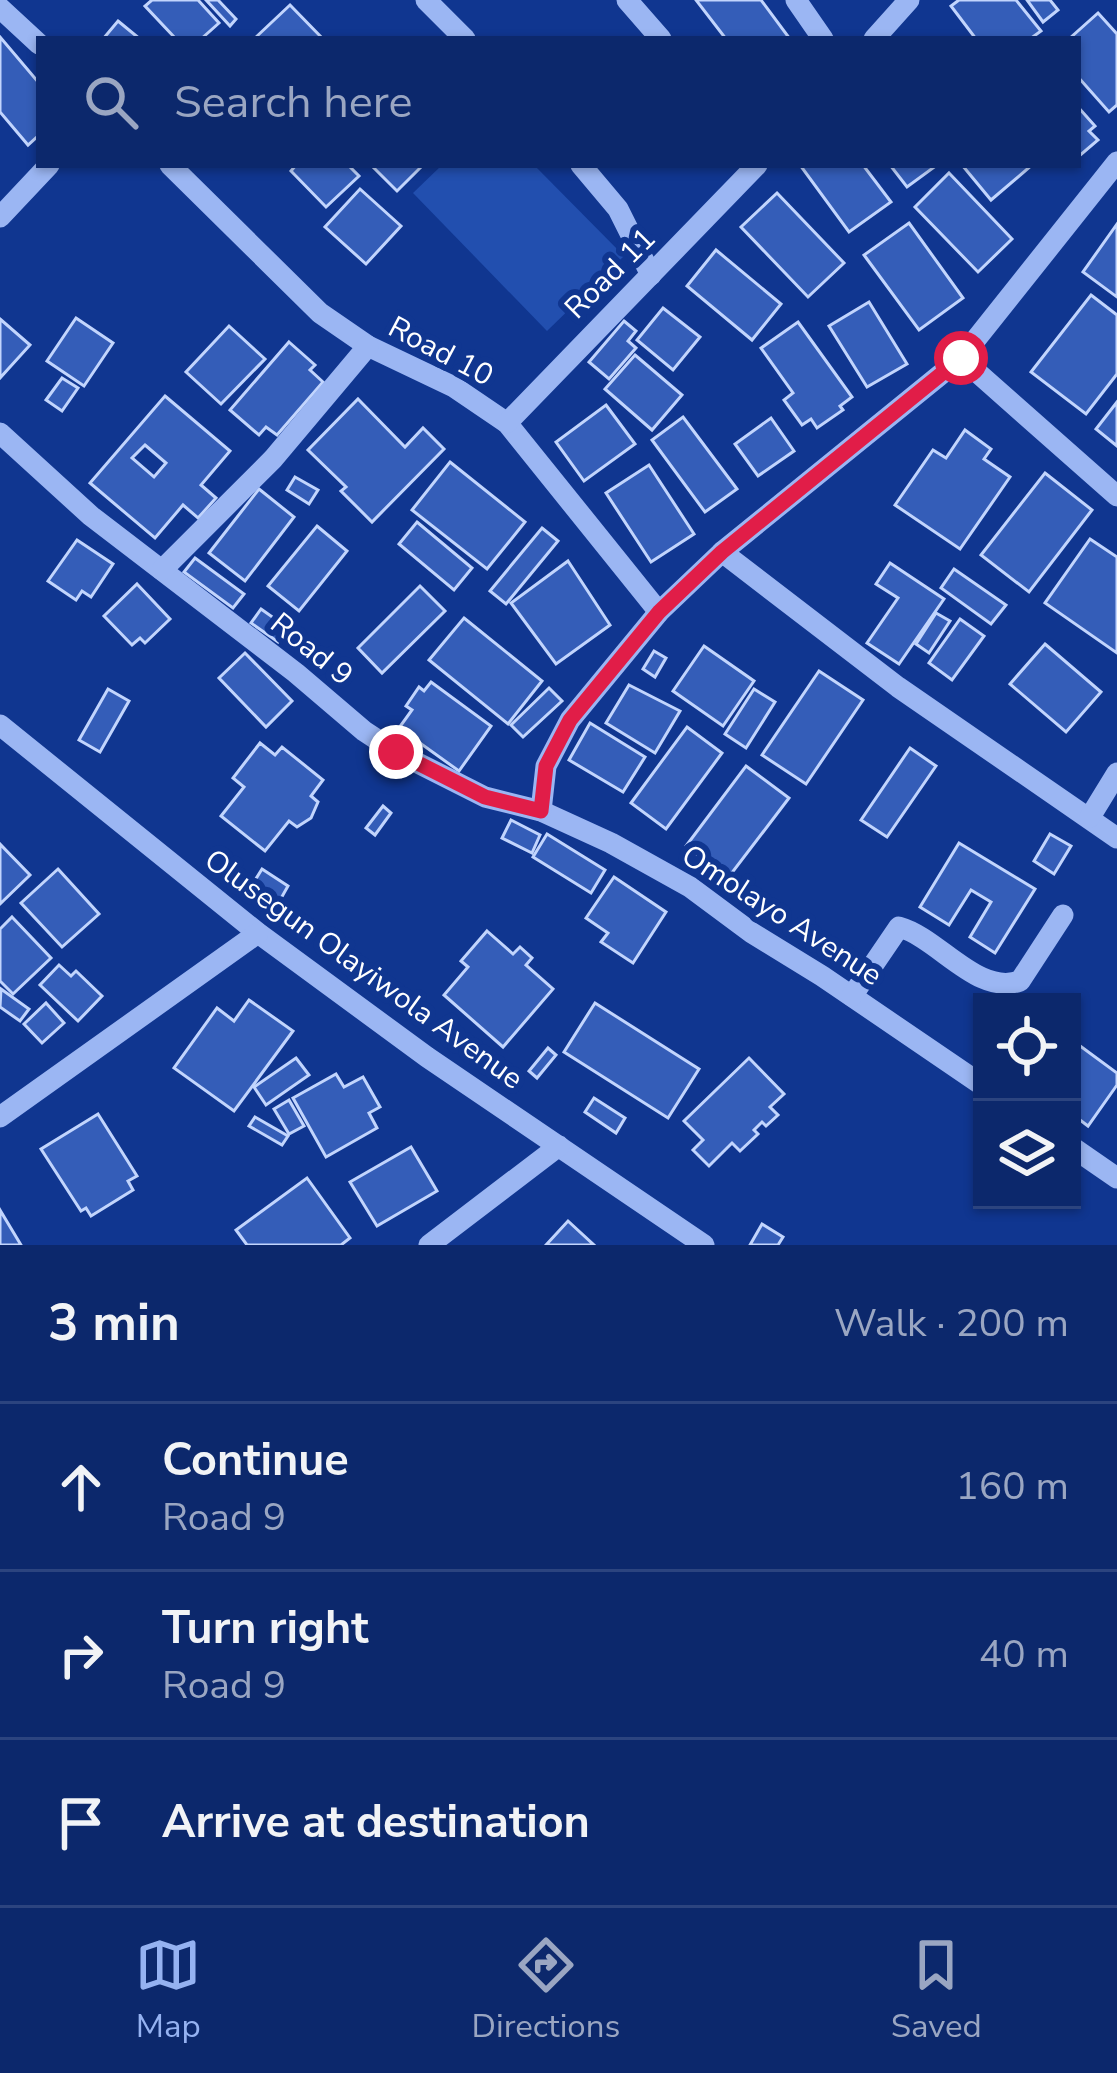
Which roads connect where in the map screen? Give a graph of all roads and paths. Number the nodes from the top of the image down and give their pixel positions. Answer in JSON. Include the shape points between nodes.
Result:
{"nodes":[{"id":1,"x":426,"y":0,"type":"edge"},
{"id":2,"x":627,"y":0,"type":"edge"},
{"id":3,"x":796,"y":0,"type":"edge"},
{"id":4,"x":909,"y":0,"type":"edge"},
{"id":5,"x":0,"y":8,"type":"edge"},
{"id":6,"x":462,"y":36,"type":"edge"},
{"id":7,"x":658,"y":36,"type":"edge"},
{"id":8,"x":822,"y":36,"type":"edge"},
{"id":9,"x":877,"y":36,"type":"edge"},
{"id":10,"x":36,"y":41,"type":"edge"},
{"id":11,"x":1117,"y":161,"type":"edge"},
{"id":12,"x":46,"y":168,"type":"edge"},
{"id":13,"x":173,"y":168,"type":"edge"},
{"id":14,"x":584,"y":168,"type":"edge"},
{"id":15,"x":754,"y":168,"type":"edge"},
{"id":16,"x":0,"y":217,"type":"edge"},
{"id":17,"x":651,"y":274,"type":"junction"},
{"id":18,"x":368,"y":346,"type":"junction"},
{"id":19,"x":961,"y":358,"type":"junction"},
{"id":20,"x":507,"y":423,"type":"junction"},
{"id":21,"x":0,"y":433,"type":"edge"},
{"id":22,"x":1117,"y":496,"type":"edge"},
{"id":23,"x":722,"y":552,"type":"junction"},
{"id":24,"x":162,"y":570,"type":"junction"},
{"id":25,"x":659,"y":612,"type":"junction"},
{"id":26,"x":0,"y":725,"type":"edge"},
{"id":27,"x":1117,"y":773,"type":"edge"},
{"id":28,"x":541,"y":811,"type":"junction"},
{"id":29,"x":1090,"y":818,"type":"junction"},
{"id":30,"x":1117,"y":838,"type":"edge"},
{"id":31,"x":1063,"y":916,"type":"dead end"},
{"id":32,"x":258,"y":933,"type":"junction"},
{"id":33,"x":852,"y":996,"type":"junction"},
{"id":34,"x":973,"y":1078,"type":"edge"},
{"id":35,"x":0,"y":1117,"type":"edge"},
{"id":36,"x":559,"y":1146,"type":"junction"},
{"id":37,"x":1081,"y":1153,"type":"edge"},
{"id":38,"x":1117,"y":1178,"type":"edge"},
{"id":39,"x":429,"y":1245,"type":"edge"},
{"id":40,"x":704,"y":1245,"type":"edge"}],
"edges":[{"from":1,"to":6,"type":"street"},
{"from":2,"to":7,"type":"street"},
{"from":3,"to":8,"type":"street"},
{"from":4,"to":9,"type":"street"},
{"from":5,"to":10,"type":"street"},
{"from":11,"to":19,"type":"street"},
{"from":12,"to":16,"type":"street"},
{"from":13,"to":18,"type":"street","name":"Road 10","via":[[320,313]]},
{"from":14,"to":17,"type":"street","via":[[618,209]]},
{"from":15,"to":17,"type":"street","name":"Road 11"},
{"from":17,"to":20,"type":"street","name":"Road 11"},
{"from":18,"to":20,"type":"street","name":"Road 10"},
{"from":18,"to":24,"type":"street","via":[[273,459]]},
{"from":19,"to":22,"type":"street"},
{"from":19,"to":23,"type":"street"},
{"from":20,"to":25,"type":"street","name":"Road 10"},
{"from":21,"to":24,"type":"street","name":"Road 9"},
{"from":23,"to":25,"type":"street"},
{"from":23,"to":29,"type":"street","via":[[898,687]]},
{"from":24,"to":28,"type":"street","name":"Road 9","via":[[396,752],[485,797]]},
{"from":25,"to":28,"type":"street","via":[[570,720],[546,766]]},
{"from":26,"to":32,"type":"street","name":"Olusegun Olayiwola Avenue"},
{"from":27,"to":29,"type":"street"},
{"from":28,"to":33,"type":"street","name":"Omolayo Avenue","via":[[690,887]]},
{"from":29,"to":30,"type":"street"},
{"from":31,"to":33,"type":"street","via":[[1020,981],[1003,985],[899,927]]},
{"from":32,"to":35,"type":"street"},
{"from":32,"to":36,"type":"street","name":"Olusegun Olayiwola Avenue"},
{"from":33,"to":34,"type":"street","name":"Omolayo Avenue"},
{"from":36,"to":39,"type":"street"},
{"from":36,"to":40,"type":"street","name":"Olusegun Olayiwola Avenue"},
{"from":37,"to":38,"type":"street"}]}
